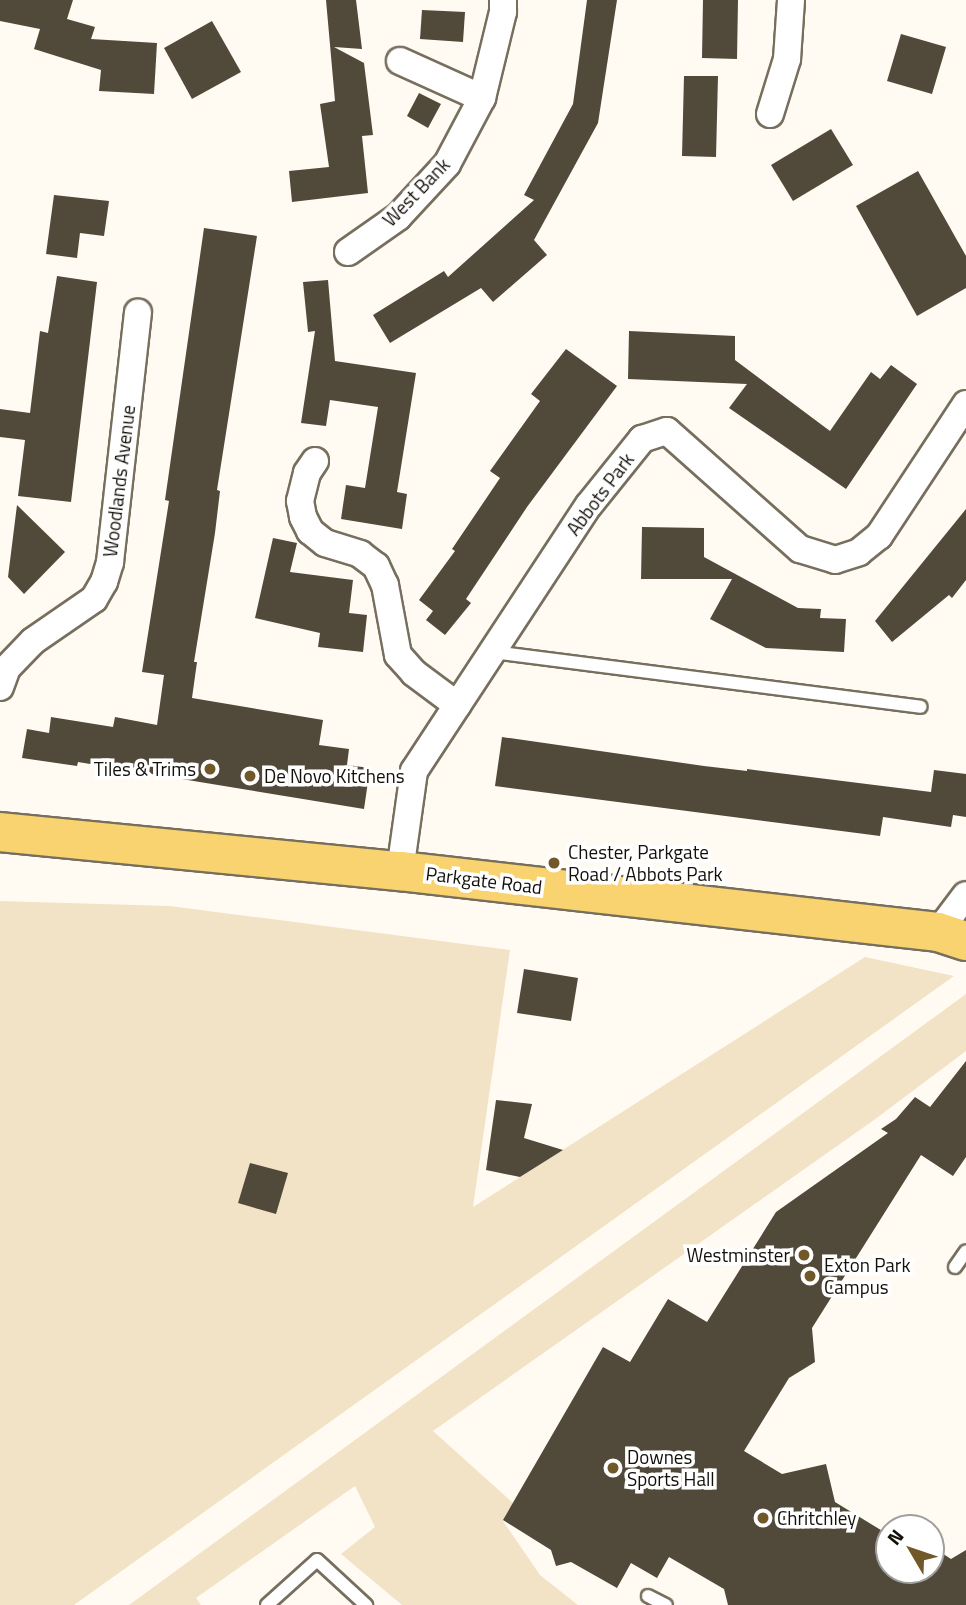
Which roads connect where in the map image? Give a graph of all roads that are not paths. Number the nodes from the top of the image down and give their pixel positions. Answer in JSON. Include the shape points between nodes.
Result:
{"nodes":[{"id":1,"x":503,"y":0,"type":"edge"},
{"id":2,"x":790,"y":0,"type":"edge"},
{"id":3,"x":400,"y":61,"type":"dead end"},
{"id":4,"x":482,"y":98,"type":"junction"},
{"id":5,"x":770,"y":114,"type":"dead end"},
{"id":6,"x":348,"y":252,"type":"dead end"},
{"id":7,"x":138,"y":313,"type":"dead end"},
{"id":8,"x":966,"y":404,"type":"edge"},
{"id":9,"x":316,"y":461,"type":"dead end"},
{"id":10,"x":492,"y":652,"type":"junction"},
{"id":11,"x":0,"y":687,"type":"edge"},
{"id":12,"x":457,"y":705,"type":"junction"},
{"id":13,"x":920,"y":708,"type":"dead end"},
{"id":14,"x":0,"y":832,"type":"edge"},
{"id":15,"x":400,"y":871,"type":"junction"},
{"id":16,"x":966,"y":895,"type":"edge"},
{"id":17,"x":952,"y":936,"type":"edge"},
{"id":18,"x":966,"y":1251,"type":"edge"},
{"id":19,"x":955,"y":1267,"type":"dead end"},
{"id":20,"x":648,"y":1595,"type":"dead end"},
{"id":21,"x":267,"y":1605,"type":"edge"},
{"id":22,"x":366,"y":1605,"type":"edge"},
{"id":23,"x":666,"y":1605,"type":"edge"}],
"edges":[{"from":1,"to":4,"type":"street","name":"West Bank"},
{"from":2,"to":5,"type":"street","via":[[787,59]]},
{"from":3,"to":4,"type":"street"},
{"from":4,"to":6,"type":"street","name":"West Bank","via":[[447,164],[398,217]]},
{"from":7,"to":11,"type":"street","name":"Woodlands Avenue","via":[[104,583],[94,599],[33,641],[8,668]]},
{"from":8,"to":10,"type":"street","name":"Abbots Park","via":[[879,536],[859,552],[835,560],[800,549],[667,431],[642,439],[589,505]]},
{"from":9,"to":12,"type":"street","via":[[307,473],[300,501],[310,531],[325,543],[360,554],[376,566],[385,585],[398,654],[414,673]]},
{"from":10,"to":12,"type":"street","name":"Abbots Park"},
{"from":10,"to":13,"type":"lane"},
{"from":12,"to":15,"type":"street","name":"Abbots Park","via":[[414,771]]},
{"from":14,"to":15,"type":"main road","name":"Parkgate Road"},
{"from":15,"to":17,"type":"main road","name":"Parkgate Road"},
{"from":16,"to":17,"type":"street"},
{"from":18,"to":19,"type":"lane"},
{"from":20,"to":23,"type":"lane"},
{"from":21,"to":22,"type":"lane","via":[[317,1560]]}]}
